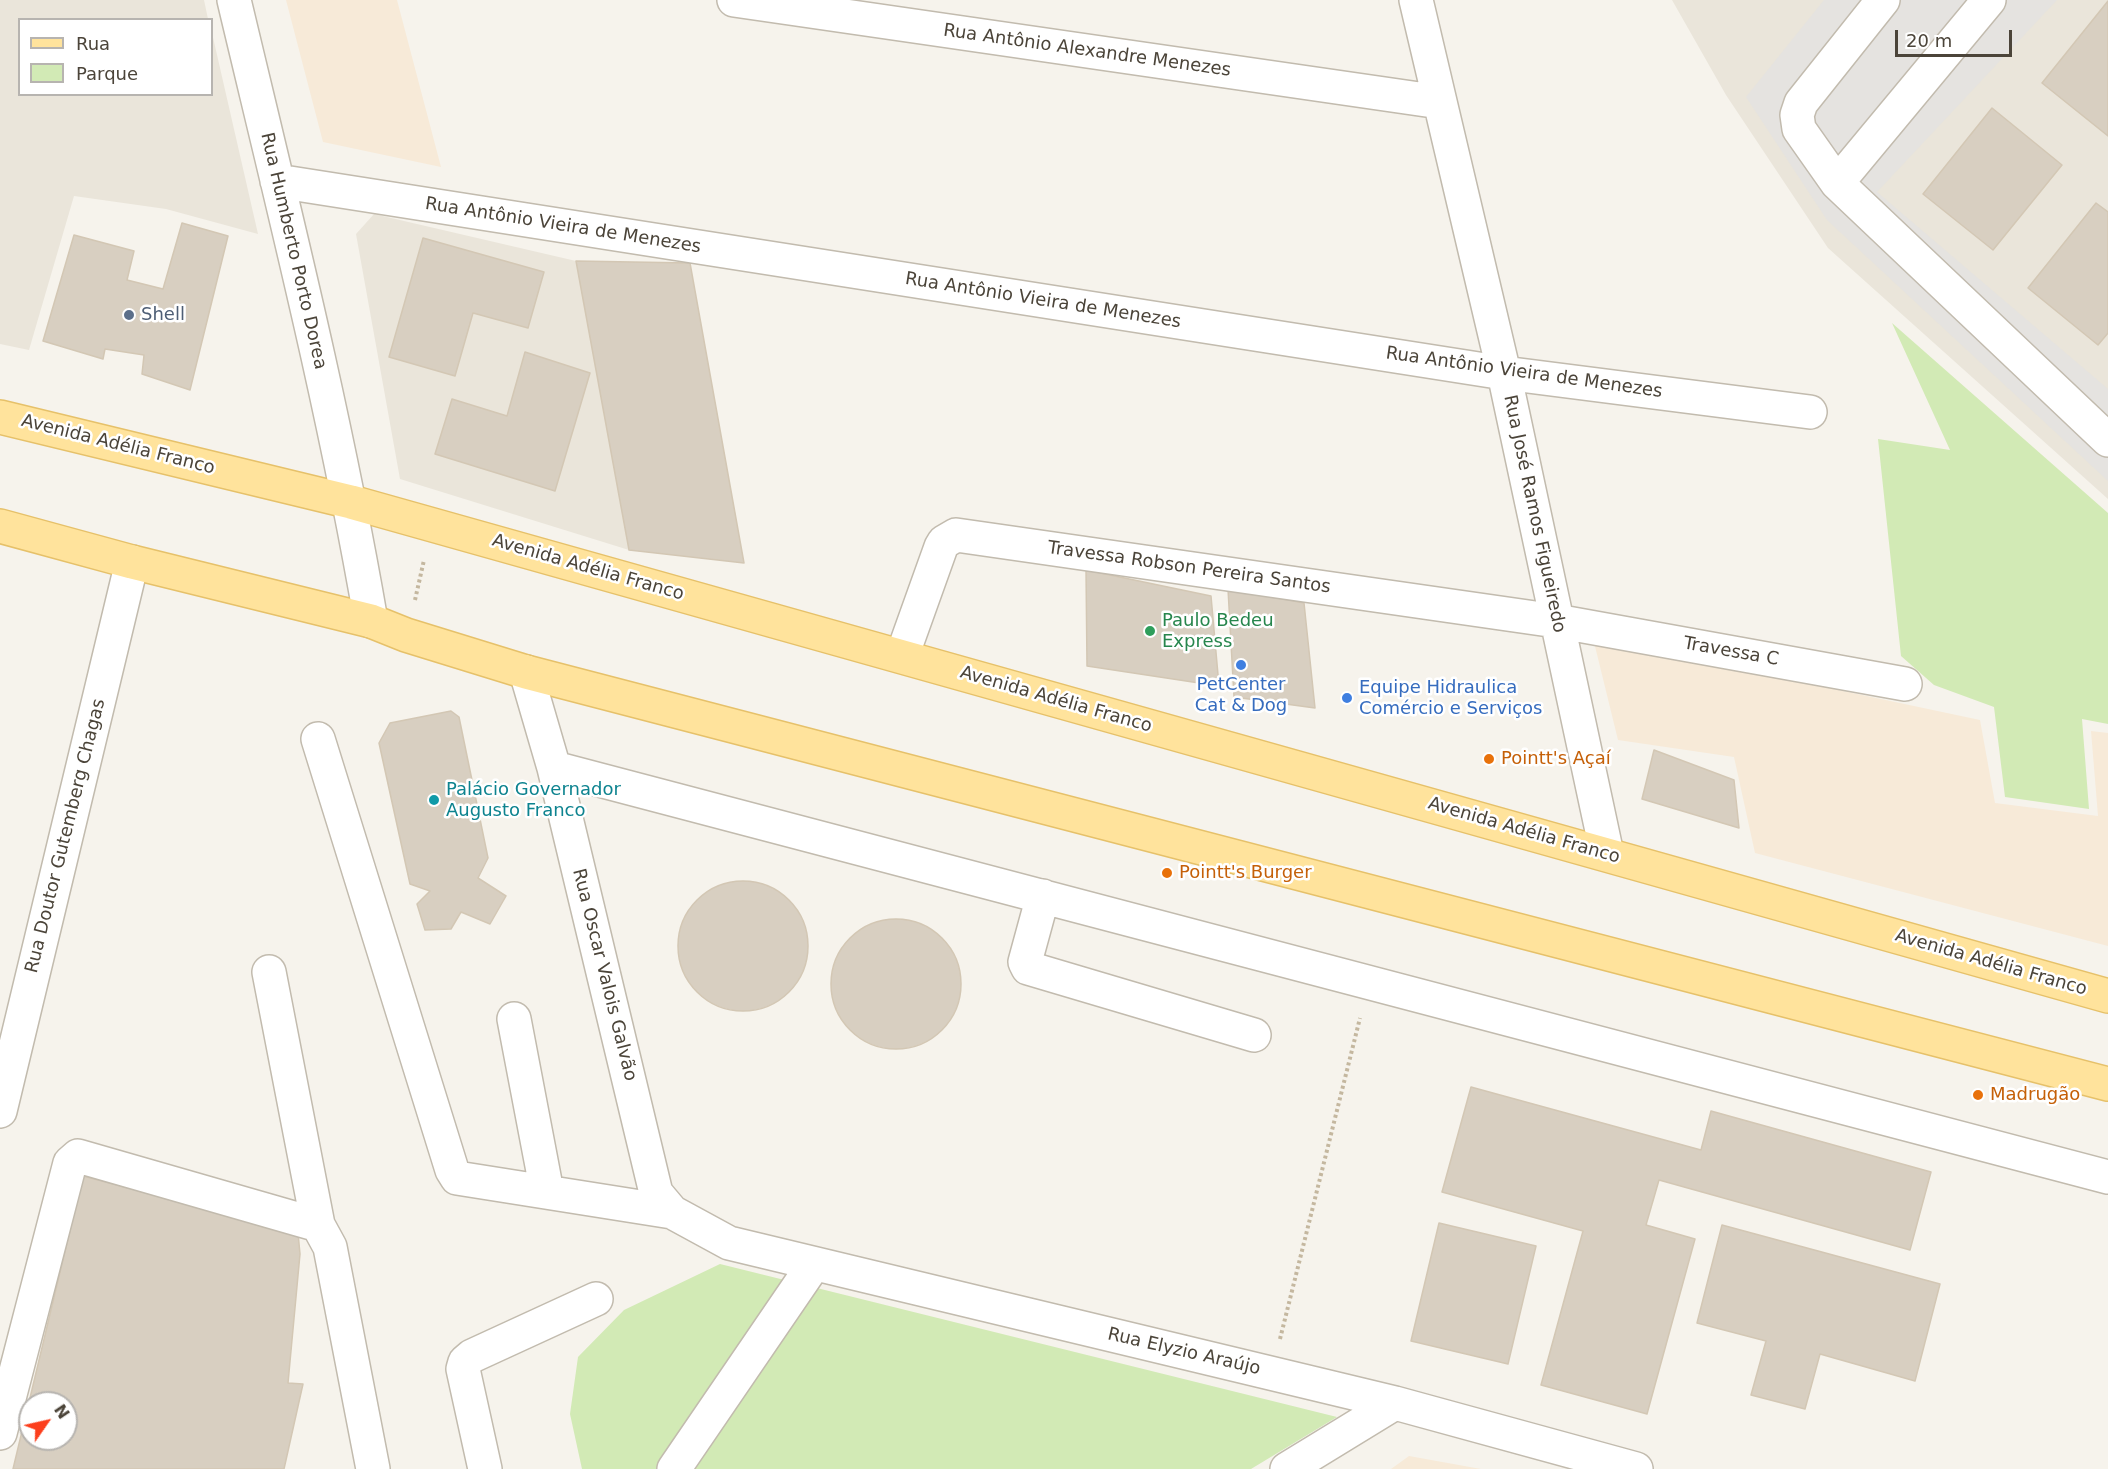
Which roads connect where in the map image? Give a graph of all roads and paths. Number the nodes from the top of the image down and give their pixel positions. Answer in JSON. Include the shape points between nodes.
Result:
{"nodes":[{"id":1,"x":234,"y":0,"type":"edge"},
{"id":2,"x":734,"y":0,"type":"edge"},
{"id":3,"x":1416,"y":0,"type":"edge"},
{"id":4,"x":1882,"y":0,"type":"edge"},
{"id":5,"x":1989,"y":0,"type":"edge"},
{"id":6,"x":1440,"y":102,"type":"junction"},
{"id":7,"x":277,"y":181,"type":"junction"},
{"id":8,"x":1837,"y":183,"type":"junction"},
{"id":9,"x":1504,"y":373,"type":"junction"},
{"id":10,"x":1810,"y":412,"type":"dead end"},
{"id":11,"x":0,"y":417,"type":"edge"},
{"id":12,"x":2108,"y":440,"type":"edge"},
{"id":13,"x":351,"y":501,"type":"junction"},
{"id":14,"x":432,"y":524,"type":"junction"},
{"id":15,"x":0,"y":526,"type":"edge"},
{"id":16,"x":132,"y":562,"type":"junction"},
{"id":17,"x":371,"y":621,"type":"junction"},
{"id":18,"x":1556,"y":621,"type":"junction"},
{"id":19,"x":406,"y":635,"type":"junction"},
{"id":20,"x":902,"y":656,"type":"junction"},
{"id":21,"x":526,"y":672,"type":"junction"},
{"id":22,"x":1905,"y":684,"type":"dead end"},
{"id":23,"x":318,"y":739,"type":"dead end"},
{"id":24,"x":554,"y":768,"type":"junction"},
{"id":25,"x":1607,"y":854,"type":"junction"},
{"id":26,"x":1043,"y":896,"type":"junction"},
{"id":27,"x":269,"y":972,"type":"dead end"},
{"id":28,"x":1369,"y":982,"type":"junction"},
{"id":29,"x":2108,"y":996,"type":"edge"},
{"id":30,"x":513,"y":1019,"type":"dead end"},
{"id":31,"x":1254,"y":1035,"type":"dead end"},
{"id":32,"x":2108,"y":1084,"type":"edge"},
{"id":33,"x":0,"y":1110,"type":"edge"},
{"id":34,"x":2108,"y":1177,"type":"edge"},
{"id":35,"x":547,"y":1192,"type":"junction"},
{"id":36,"x":672,"y":1212,"type":"junction"},
{"id":37,"x":318,"y":1225,"type":"junction"},
{"id":38,"x":729,"y":1243,"type":"joint"},
{"id":39,"x":814,"y":1264,"type":"junction"},
{"id":40,"x":596,"y":1299,"type":"dead end"},
{"id":41,"x":1272,"y":1373,"type":"junction"},
{"id":42,"x":1395,"y":1402,"type":"junction"},
{"id":43,"x":0,"y":1433,"type":"edge"},
{"id":44,"x":373,"y":1469,"type":"edge"},
{"id":45,"x":485,"y":1469,"type":"edge"},
{"id":46,"x":674,"y":1469,"type":"edge"},
{"id":47,"x":1287,"y":1469,"type":"edge"},
{"id":48,"x":1636,"y":1469,"type":"edge"}],
"edges":[{"from":1,"to":7,"type":"street","name":"Rua Humberto Porto Dorea"},
{"from":2,"to":6,"type":"street","name":"Rua Antônio Alexandre Menezes"},
{"from":3,"to":6,"type":"street","name":"Rua José Ramos Figueiredo"},
{"from":4,"to":8,"type":"street","via":[[1801,103],[1797,115],[1798,129]]},
{"from":5,"to":8,"type":"street"},
{"from":6,"to":9,"type":"street","name":"Rua José Ramos Figueiredo"},
{"from":7,"to":9,"type":"street","name":"Rua Antônio Vieira de Menezes"},
{"from":7,"to":13,"type":"street","name":"Rua Humberto Porto Dorea"},
{"from":8,"to":12,"type":"street"},
{"from":9,"to":10,"type":"street","name":"Rua Antônio Vieira de Menezes"},
{"from":9,"to":18,"type":"street","name":"Rua José Ramos Figueiredo"},
{"from":11,"to":13,"type":"main road","name":"Avenida Adélia Franco"},
{"from":13,"to":14,"type":"main road","name":"Avenida Adélia Franco"},
{"from":13,"to":17,"type":"street","name":"Rua Humberto Porto Dorea"},
{"from":14,"to":19,"type":"path"},
{"from":14,"to":20,"type":"main road","name":"Avenida Adélia Franco"},
{"from":15,"to":16,"type":"main road"},
{"from":16,"to":17,"type":"main road"},
{"from":16,"to":33,"type":"street","name":"Rua Doutor Gutemberg Chagas"},
{"from":17,"to":19,"type":"main road"},
{"from":18,"to":20,"type":"street","name":"Travessa Robson Pereira Santos","via":[[956,535],[941,547]]},
{"from":18,"to":22,"type":"street","name":"Travessa C"},
{"from":18,"to":25,"type":"street","name":"Rua José Ramos Figueiredo"},
{"from":19,"to":21,"type":"main road"},
{"from":20,"to":25,"type":"main road","name":"Avenida Adélia Franco"},
{"from":21,"to":24,"type":"street","name":"Rua Oscar Valois Galvão"},
{"from":21,"to":32,"type":"main road"},
{"from":23,"to":35,"type":"street","via":[[452,1170],[457,1178]]},
{"from":24,"to":26,"type":"street"},
{"from":24,"to":36,"type":"street","name":"Rua Oscar Valois Galvão","via":[[656,1193]]},
{"from":25,"to":29,"type":"main road","name":"Avenida Adélia Franco"},
{"from":26,"to":28,"type":"street"},
{"from":26,"to":31,"type":"street","via":[[1024,962],[1028,968]]},
{"from":27,"to":37,"type":"street"},
{"from":28,"to":34,"type":"street"},
{"from":28,"to":41,"type":"path"},
{"from":30,"to":35,"type":"street"},
{"from":35,"to":36,"type":"street"},
{"from":36,"to":38,"type":"street","name":"Rua Oscar Valois Galvão"},
{"from":37,"to":43,"type":"street","via":[[78,1156],[70,1163]]},
{"from":37,"to":44,"type":"street","via":[[330,1247]]},
{"from":38,"to":39,"type":"street","name":"Rua Elyzio Araújo"},
{"from":39,"to":41,"type":"street","name":"Rua Elyzio Araújo"},
{"from":39,"to":46,"type":"street"},
{"from":40,"to":45,"type":"street","via":[[465,1362],[463,1370]]},
{"from":41,"to":42,"type":"street","name":"Rua Elyzio Araújo"},
{"from":42,"to":47,"type":"street"},
{"from":42,"to":48,"type":"street","name":"Rua Elyzio Araújo"}]}
